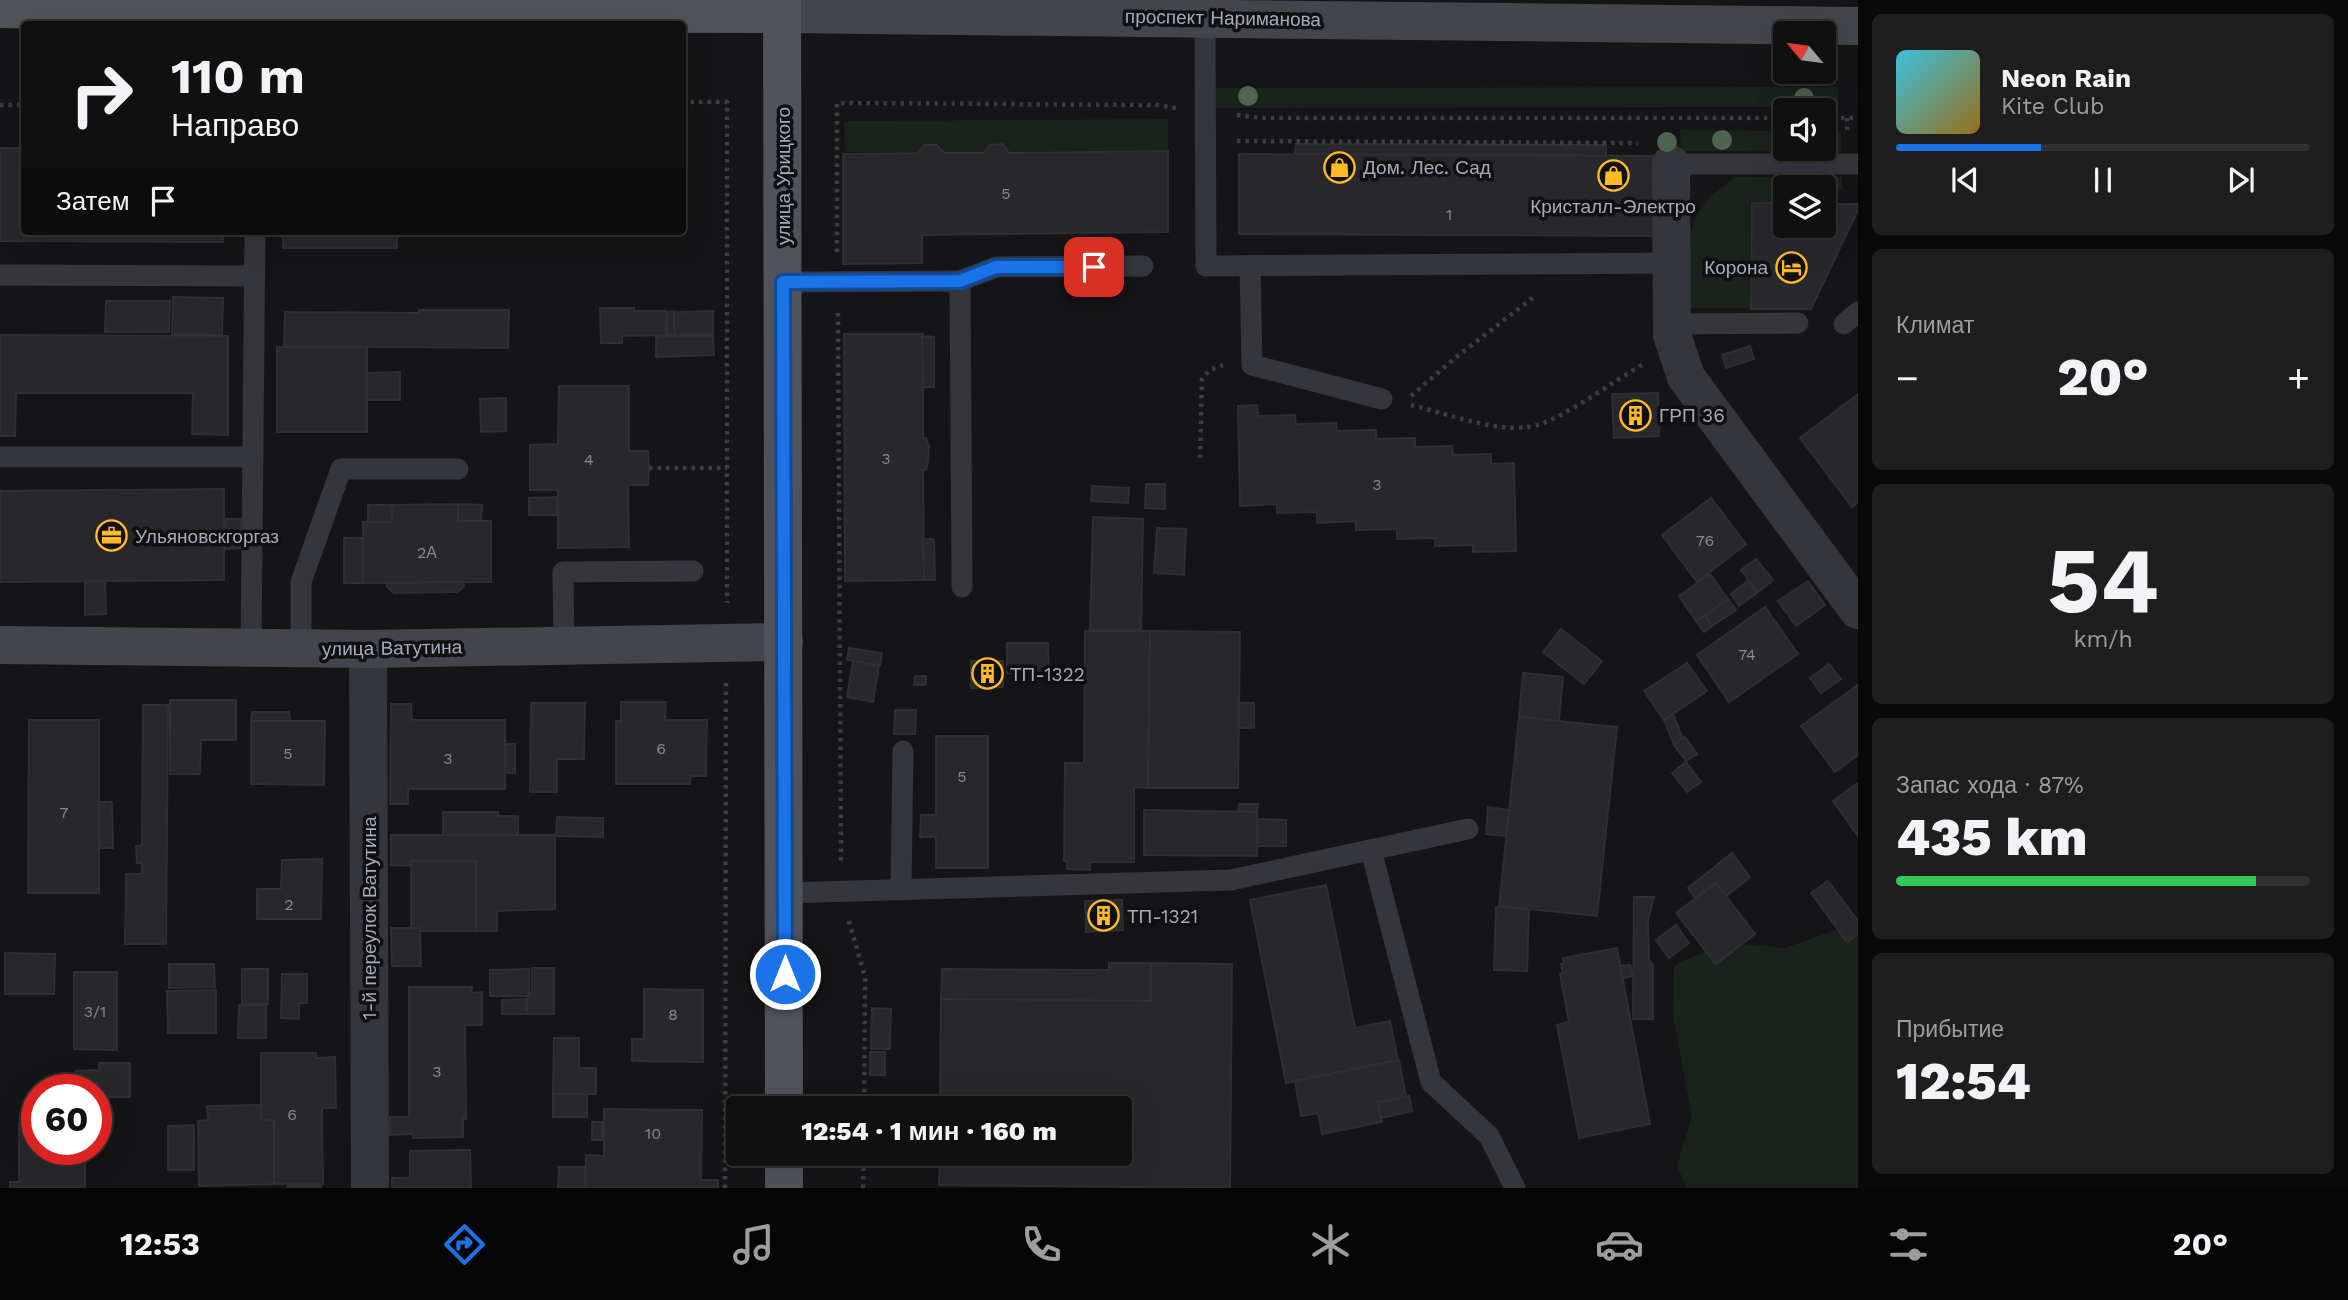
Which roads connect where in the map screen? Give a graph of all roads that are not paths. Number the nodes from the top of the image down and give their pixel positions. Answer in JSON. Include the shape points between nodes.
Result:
{"nodes":[{"id":1,"x":782,"y":7,"type":"edge"},
{"id":2,"x":0,"y":9,"type":"edge"},
{"id":3,"x":1205,"y":18,"type":"junction"},
{"id":4,"x":257,"y":19,"type":"edge"},
{"id":5,"x":1858,"y":26,"type":"edge"},
{"id":6,"x":1671,"y":164,"type":"joint"},
{"id":7,"x":1858,"y":164,"type":"edge"},
{"id":8,"x":255,"y":235,"type":"edge"},
{"id":9,"x":1670,"y":263,"type":"junction"},
{"id":10,"x":1143,"y":266,"type":"dead end"},
{"id":11,"x":1250,"y":266,"type":"junction"},
{"id":12,"x":0,"y":275,"type":"edge"},
{"id":13,"x":254,"y":276,"type":"junction"},
{"id":14,"x":960,"y":281,"type":"junction"},
{"id":15,"x":783,"y":282,"type":"junction"},
{"id":16,"x":1798,"y":323,"type":"dead end"},
{"id":17,"x":1674,"y":336,"type":"junction"},
{"id":18,"x":1382,"y":398,"type":"dead end"},
{"id":19,"x":0,"y":457,"type":"edge"},
{"id":20,"x":252,"y":457,"type":"junction"},
{"id":21,"x":458,"y":469,"type":"dead end"},
{"id":22,"x":694,"y":571,"type":"dead end"},
{"id":23,"x":962,"y":587,"type":"dead end"},
{"id":24,"x":1858,"y":610,"type":"edge"},
{"id":25,"x":784,"y":642,"type":"junction"},
{"id":26,"x":0,"y":645,"type":"edge"},
{"id":27,"x":564,"y":645,"type":"junction"},
{"id":28,"x":251,"y":648,"type":"junction"},
{"id":29,"x":301,"y":648,"type":"junction"},
{"id":30,"x":368,"y":649,"type":"junction"},
{"id":31,"x":903,"y":751,"type":"dead end"},
{"id":32,"x":1468,"y":829,"type":"dead end"},
{"id":33,"x":1371,"y":850,"type":"junction"},
{"id":34,"x":901,"y":890,"type":"junction"},
{"id":35,"x":785,"y":894,"type":"junction"},
{"id":36,"x":785,"y":1096,"type":"edge"},
{"id":37,"x":784,"y":1166,"type":"edge"},
{"id":38,"x":370,"y":1188,"type":"edge"},
{"id":39,"x":784,"y":1188,"type":"edge"},
{"id":40,"x":1515,"y":1188,"type":"edge"}],
"edges":[{"from":1,"to":3,"type":"main road","name":"проспект Нариманова"},
{"from":1,"to":4,"type":"main road","name":"проспект Нариманова"},
{"from":1,"to":15,"type":"main road","name":"улица Урицкого"},
{"from":2,"to":4,"type":"main road","name":"проспект Нариманова"},
{"from":3,"to":5,"type":"main road","name":"проспект Нариманова"},
{"from":3,"to":11,"type":"lane","via":[[1206,266]]},
{"from":6,"to":7,"type":"lane"},
{"from":6,"to":9,"type":"street"},
{"from":8,"to":13,"type":"lane"},
{"from":9,"to":11,"type":"lane"},
{"from":9,"to":17,"type":"street"},
{"from":10,"to":14,"type":"lane","via":[[996,267]]},
{"from":11,"to":18,"type":"lane","via":[[1252,365]]},
{"from":12,"to":13,"type":"lane"},
{"from":13,"to":20,"type":"lane"},
{"from":14,"to":15,"type":"lane"},
{"from":14,"to":23,"type":"lane"},
{"from":15,"to":25,"type":"main road","name":"улица Урицкого"},
{"from":16,"to":17,"type":"lane"},
{"from":17,"to":24,"type":"street","via":[[1686,377]]},
{"from":19,"to":20,"type":"lane"},
{"from":20,"to":28,"type":"lane"},
{"from":21,"to":29,"type":"lane","via":[[341,469],[301,582]]},
{"from":22,"to":27,"type":"lane","via":[[563,572]]},
{"from":25,"to":27,"type":"main road","name":"улица Ватутина"},
{"from":25,"to":35,"type":"main road","name":"улица Урицкого"},
{"from":26,"to":28,"type":"main road","name":"улица Ватутина"},
{"from":27,"to":30,"type":"main road","name":"улица Ватутина"},
{"from":28,"to":29,"type":"main road","name":"улица Ватутина"},
{"from":29,"to":30,"type":"main road","name":"улица Ватутина"},
{"from":30,"to":38,"type":"street","name":"1-й переулок Ватутина"},
{"from":31,"to":34,"type":"lane"},
{"from":32,"to":33,"type":"lane"},
{"from":33,"to":34,"type":"lane","via":[[1231,880]]},
{"from":33,"to":40,"type":"lane","via":[[1431,1082],[1489,1136]]},
{"from":34,"to":35,"type":"lane"},
{"from":35,"to":36,"type":"main road","name":"улица Урицкого"},
{"from":37,"to":39,"type":"main road"}]}
